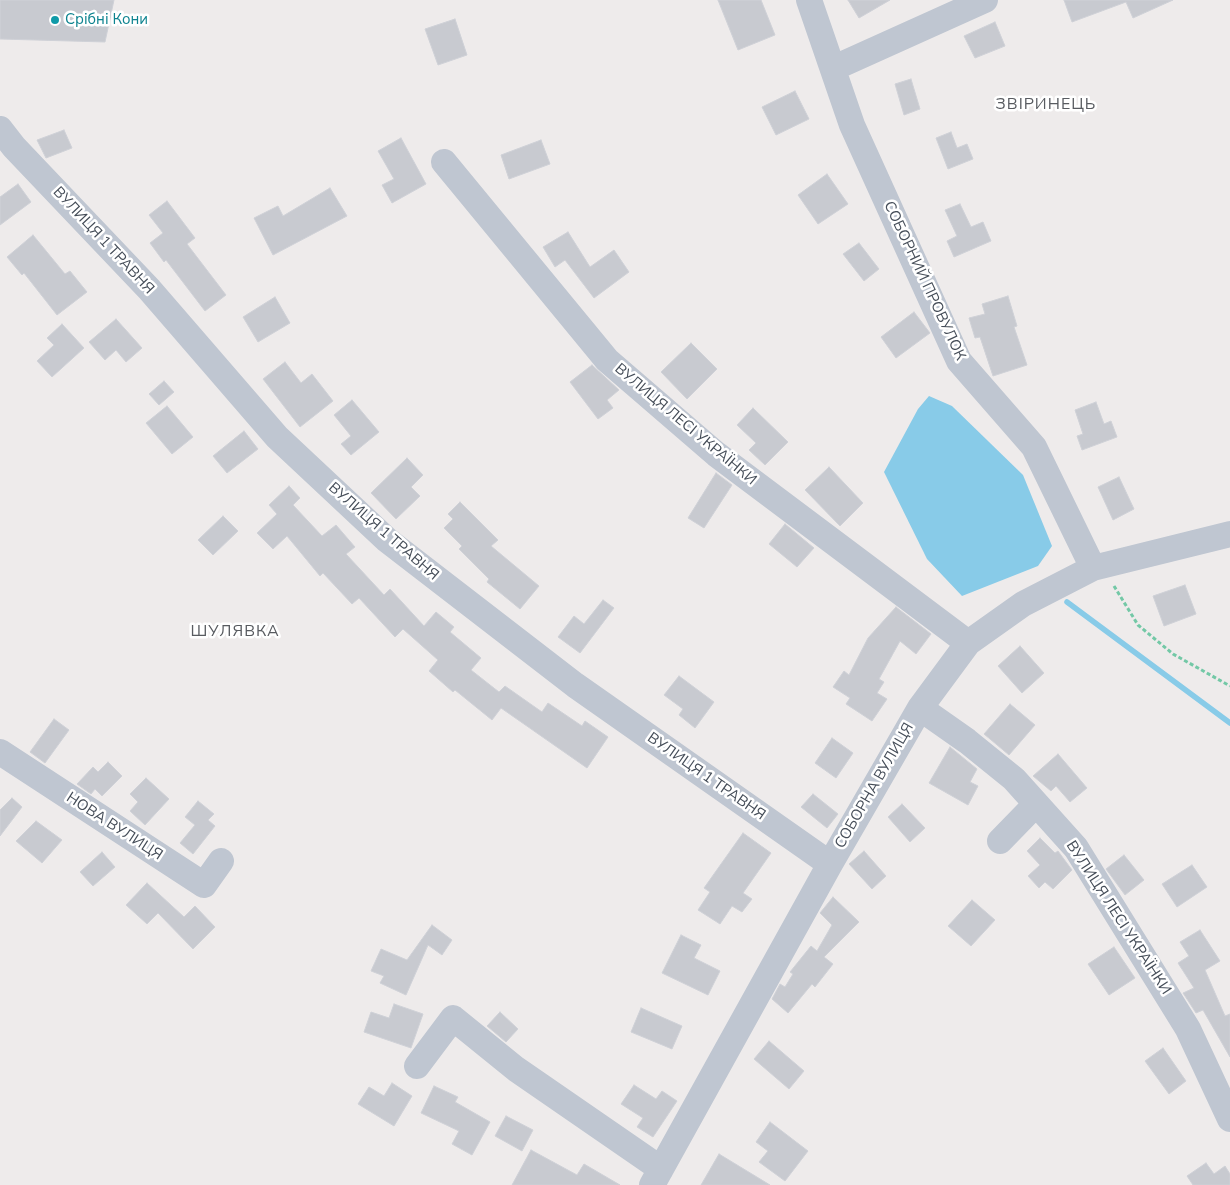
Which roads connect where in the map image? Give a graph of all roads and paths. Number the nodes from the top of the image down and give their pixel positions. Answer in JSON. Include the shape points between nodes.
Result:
{"nodes":[{"id":1,"x":809,"y":0,"type":"edge"},
{"id":2,"x":985,"y":0,"type":"edge"},
{"id":3,"x":834,"y":68,"type":"junction"},
{"id":4,"x":0,"y":129,"type":"edge"},
{"id":5,"x":444,"y":162,"type":"dead end"},
{"id":6,"x":1230,"y":534,"type":"edge"},
{"id":7,"x":1099,"y":566,"type":"junction"},
{"id":8,"x":968,"y":643,"type":"junction"},
{"id":9,"x":1230,"y":686,"type":"edge"},
{"id":10,"x":920,"y":708,"type":"junction"},
{"id":11,"x":0,"y":752,"type":"edge"},
{"id":12,"x":1036,"y":804,"type":"junction"},
{"id":13,"x":1000,"y":841,"type":"dead end"},
{"id":14,"x":220,"y":861,"type":"dead end"},
{"id":15,"x":830,"y":864,"type":"junction"},
{"id":16,"x":417,"y":1066,"type":"dead end"},
{"id":17,"x":1230,"y":1119,"type":"edge"},
{"id":18,"x":656,"y":1177,"type":"edge"}],
"edges":[{"from":1,"to":3,"type":"street","name":"СОБОРНИЙ ПРОВУЛОК"},
{"from":2,"to":3,"type":"street"},
{"from":3,"to":7,"type":"street","name":"СОБОРНИЙ ПРОВУЛОК","via":[[852,125],[960,361],[1034,447]]},
{"from":4,"to":15,"type":"street","name":"ВУЛИЦЯ 1 ТРАВНЯ","via":[[14,148],[149,289],[277,437],[387,540],[575,685]]},
{"from":5,"to":8,"type":"street","name":"ВУЛИЦЯ ЛЕСІ УКРАЇНКИ","via":[[607,360],[716,454]]},
{"from":6,"to":7,"type":"street","name":"СОБОРНА ВУЛИЦЯ"},
{"from":7,"to":8,"type":"street","name":"СОБОРНА ВУЛИЦЯ","via":[[1023,604]]},
{"from":7,"to":9,"type":"path","via":[[1138,625],[1173,654]]},
{"from":8,"to":10,"type":"street","name":"СОБОРНА ВУЛИЦЯ"},
{"from":10,"to":12,"type":"street","name":"ВУЛИЦЯ ЛЕСІ УКРАЇНКИ","via":[[1014,779]]},
{"from":10,"to":15,"type":"street","name":"СОБОРНА ВУЛИЦЯ"},
{"from":11,"to":14,"type":"street","name":"НОВА ВУЛИЦЯ","via":[[204,885]]},
{"from":12,"to":13,"type":"street"},
{"from":12,"to":17,"type":"street","name":"ВУЛИЦЯ ЛЕСІ УКРАЇНКИ","via":[[1076,848],[1183,1020]]},
{"from":15,"to":18,"type":"street","name":"СОБОРНА ВУЛИЦЯ"},
{"from":16,"to":18,"type":"street","via":[[454,1018]]}]}
